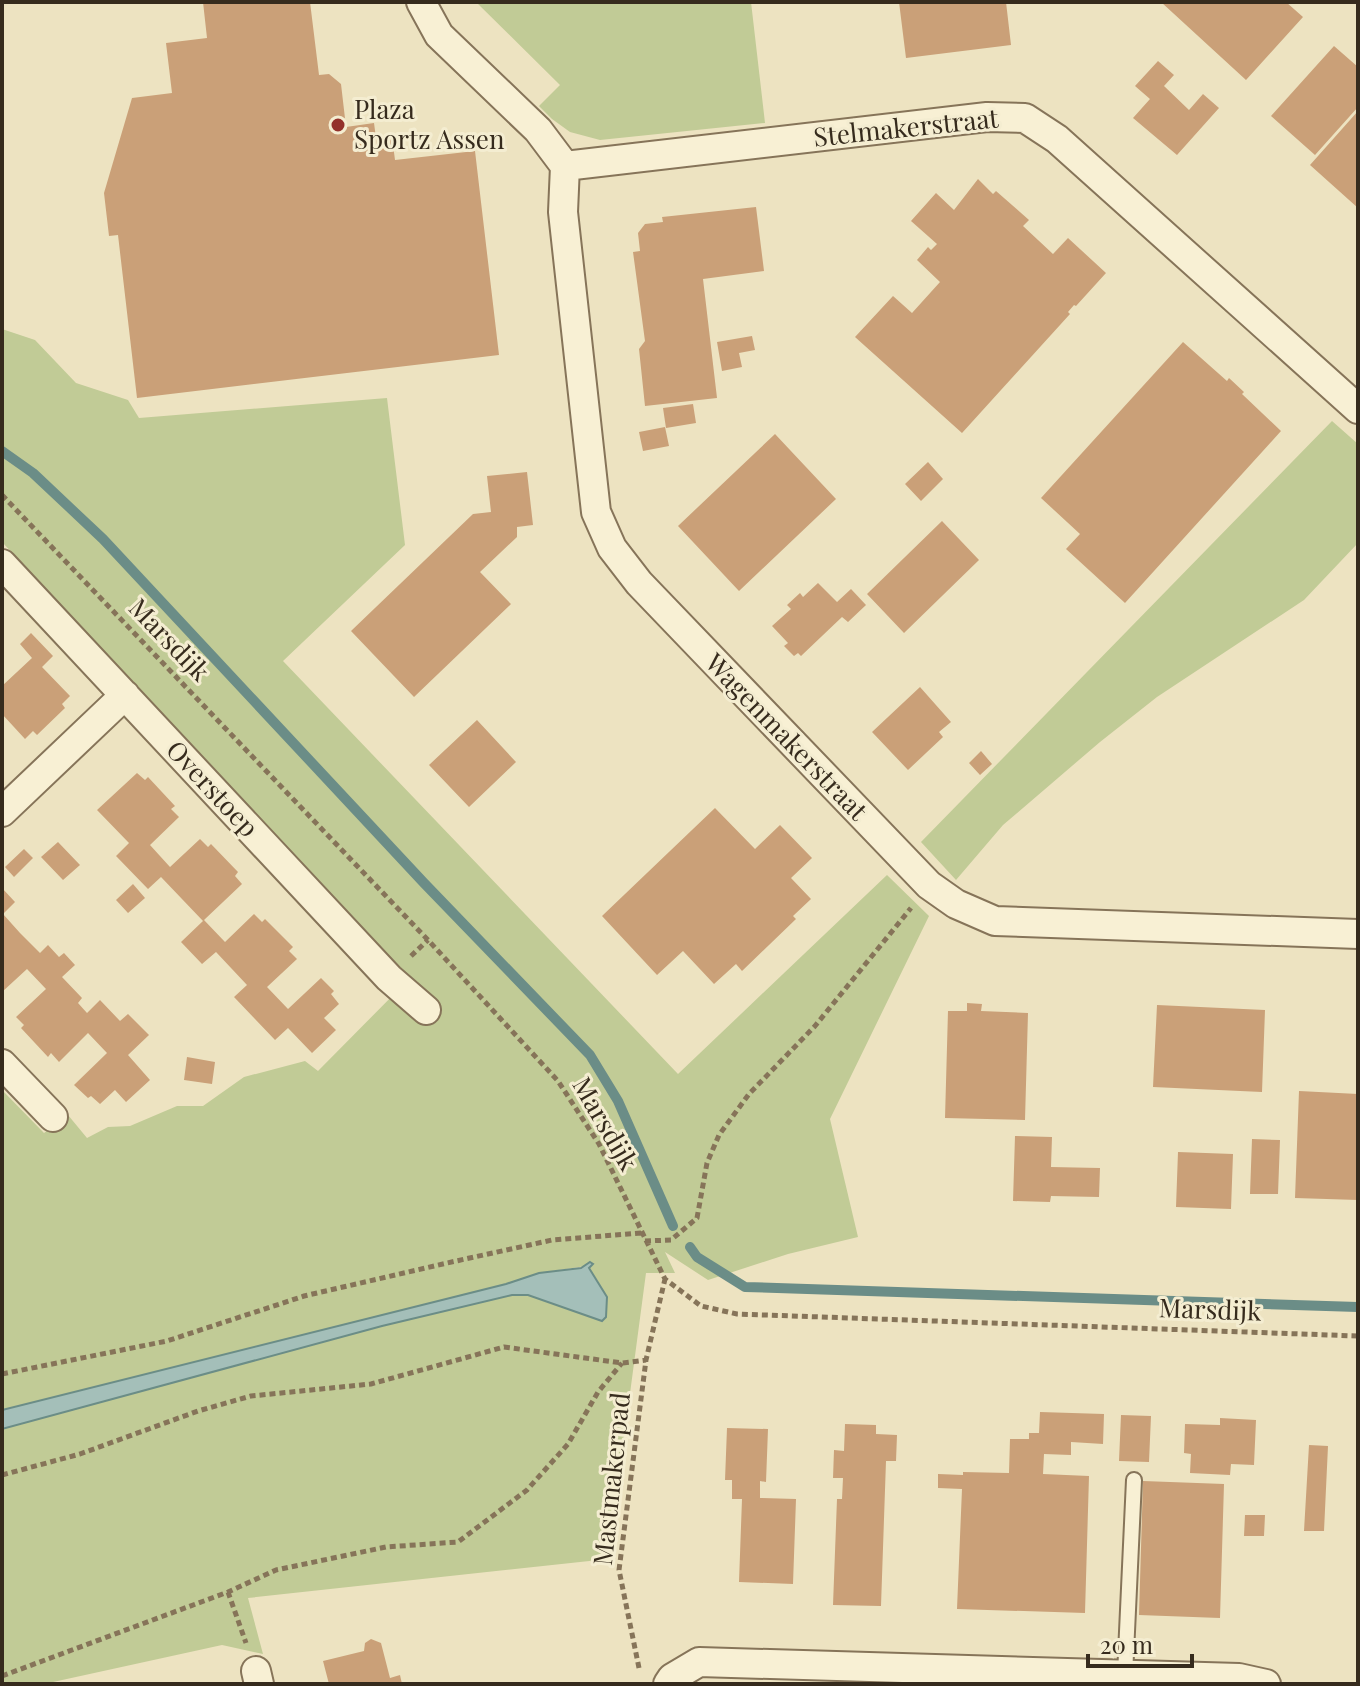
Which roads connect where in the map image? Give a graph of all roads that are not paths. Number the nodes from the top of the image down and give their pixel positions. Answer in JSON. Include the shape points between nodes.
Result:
{"nodes":[{"id":1,"x":421,"y":2,"type":"edge"},
{"id":2,"x":565,"y":166,"type":"junction"},
{"id":3,"x":1358,"y":409,"type":"edge"},
{"id":4,"x":2,"y":564,"type":"edge"},
{"id":5,"x":125,"y":695,"type":"junction"},
{"id":6,"x":2,"y":812,"type":"edge"},
{"id":7,"x":1358,"y":934,"type":"edge"},
{"id":8,"x":426,"y":1010,"type":"dead end"},
{"id":9,"x":2,"y":1064,"type":"edge"},
{"id":10,"x":53,"y":1117,"type":"dead end"},
{"id":11,"x":1134,"y":1480,"type":"dead end"},
{"id":12,"x":1125,"y":1675,"type":"junction"},
{"id":13,"x":1027,"y":1678,"type":"edge"},
{"id":14,"x":668,"y":1684,"type":"edge"},
{"id":15,"x":1266,"y":1684,"type":"edge"}],
"edges":[{"from":1,"to":2,"type":"street","via":[[439,35],[538,130]]},
{"from":2,"to":3,"type":"street","name":"Stelmakerstraat","via":[[987,117],[1025,118],[1057,139]]},
{"from":2,"to":7,"type":"street","name":"Wagenmakerstraat","via":[[563,212],[596,512],[612,548],[639,583],[929,885],[995,921]]},
{"from":4,"to":5,"type":"street","name":"Overstoep"},
{"from":5,"to":6,"type":"street"},
{"from":5,"to":8,"type":"street","name":"Overstoep","via":[[389,978]]},
{"from":9,"to":10,"type":"street"},
{"from":11,"to":12,"type":"lane"},
{"from":12,"to":13,"type":"street"},
{"from":12,"to":15,"type":"street","via":[[1239,1678]]},
{"from":13,"to":14,"type":"street","via":[[699,1662]]}]}
